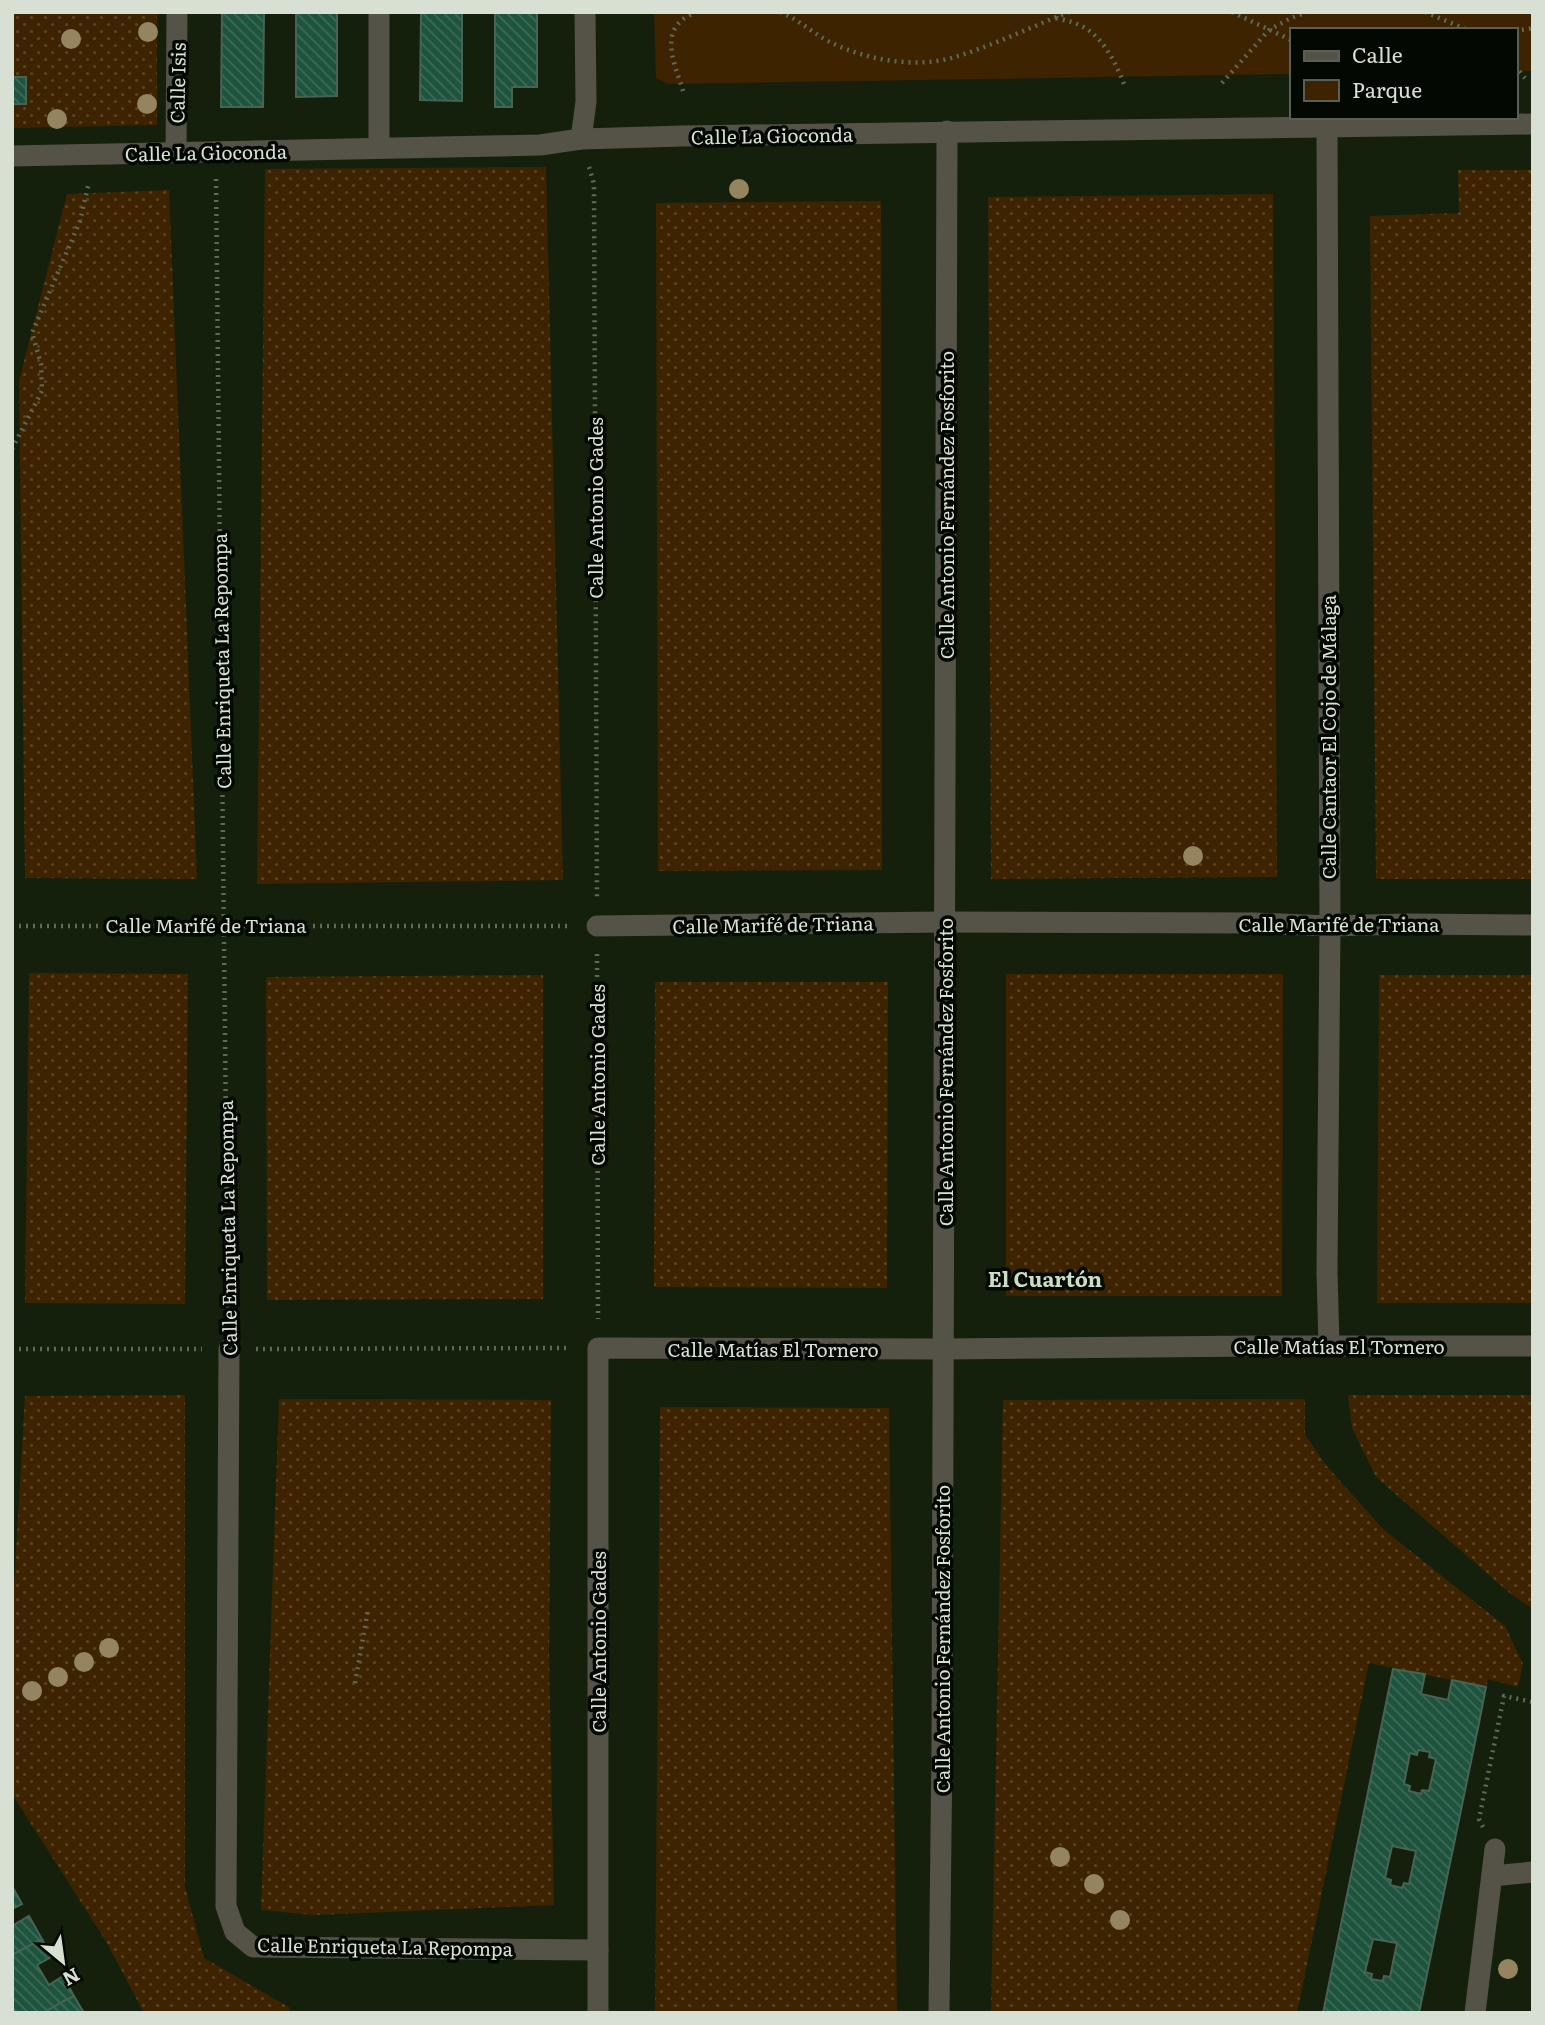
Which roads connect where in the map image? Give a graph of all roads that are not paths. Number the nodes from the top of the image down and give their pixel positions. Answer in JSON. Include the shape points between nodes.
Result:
{"nodes":[{"id":1,"x":177,"y":12,"type":"edge"},
{"id":2,"x":379,"y":12,"type":"edge"},
{"id":3,"x":585,"y":12,"type":"edge"},
{"id":4,"x":1533,"y":124,"type":"edge"},
{"id":5,"x":1327,"y":127,"type":"junction"},
{"id":6,"x":947,"y":131,"type":"junction"},
{"id":7,"x":581,"y":139,"type":"junction"},
{"id":8,"x":379,"y":148,"type":"junction"},
{"id":9,"x":176,"y":153,"type":"junction"},
{"id":10,"x":12,"y":156,"type":"edge"},
{"id":11,"x":945,"y":922,"type":"junction"},
{"id":12,"x":1533,"y":925,"type":"edge"},
{"id":13,"x":597,"y":926,"type":"road end"},
{"id":14,"x":1330,"y":926,"type":"junction"},
{"id":15,"x":1329,"y":1346,"type":"junction"},
{"id":16,"x":1533,"y":1346,"type":"edge"},
{"id":17,"x":598,"y":1348,"type":"joint"},
{"id":18,"x":229,"y":1349,"type":"road end"},
{"id":19,"x":944,"y":1349,"type":"junction"},
{"id":20,"x":1495,"y":1849,"type":"road end"},
{"id":21,"x":1533,"y":1872,"type":"edge"},
{"id":22,"x":1492,"y":1876,"type":"junction"},
{"id":23,"x":598,"y":1950,"type":"junction"},
{"id":24,"x":598,"y":2013,"type":"edge"},
{"id":25,"x":939,"y":2013,"type":"edge"},
{"id":26,"x":1475,"y":2013,"type":"edge"}],
"edges":[{"from":1,"to":9,"type":"street","name":"Calle Isis"},
{"from":2,"to":8,"type":"street"},
{"from":3,"to":7,"type":"street","via":[[586,102]]},
{"from":4,"to":5,"type":"street","name":"Calle La Gioconda"},
{"from":5,"to":6,"type":"street","name":"Calle La Gioconda"},
{"from":5,"to":14,"type":"street","name":"Calle Cantaor El Cojo de Málaga"},
{"from":6,"to":7,"type":"street","name":"Calle La Gioconda"},
{"from":6,"to":11,"type":"street","name":"Calle Antonio Fernández Fosforito"},
{"from":7,"to":8,"type":"street","name":"Calle La Gioconda","via":[[540,145]]},
{"from":8,"to":9,"type":"street","name":"Calle La Gioconda"},
{"from":9,"to":10,"type":"street","name":"Calle La Gioconda"},
{"from":11,"to":13,"type":"street","name":"Calle Marifé de Triana"},
{"from":11,"to":14,"type":"street","name":"Calle Marifé de Triana"},
{"from":11,"to":19,"type":"street","name":"Calle Antonio Fernández Fosforito"},
{"from":12,"to":14,"type":"street","name":"Calle Marifé de Triana"},
{"from":14,"to":15,"type":"street","name":"Calle Cantaor El Cojo de Málaga"},
{"from":15,"to":16,"type":"street","name":"Calle Matías El Tornero"},
{"from":15,"to":19,"type":"street","name":"Calle Matías El Tornero"},
{"from":17,"to":19,"type":"street","name":"Calle Matías El Tornero"},
{"from":17,"to":23,"type":"street","name":"Calle Antonio Gades"},
{"from":18,"to":23,"type":"street","name":"Calle Enriqueta La Repompa","via":[[226,1906],[235,1932],[253,1947]]},
{"from":19,"to":25,"type":"street","name":"Calle Antonio Fernández Fosforito"},
{"from":20,"to":22,"type":"street"},
{"from":21,"to":22,"type":"street"},
{"from":22,"to":26,"type":"street"},
{"from":23,"to":24,"type":"street","name":"Calle Antonio Gades"}]}
